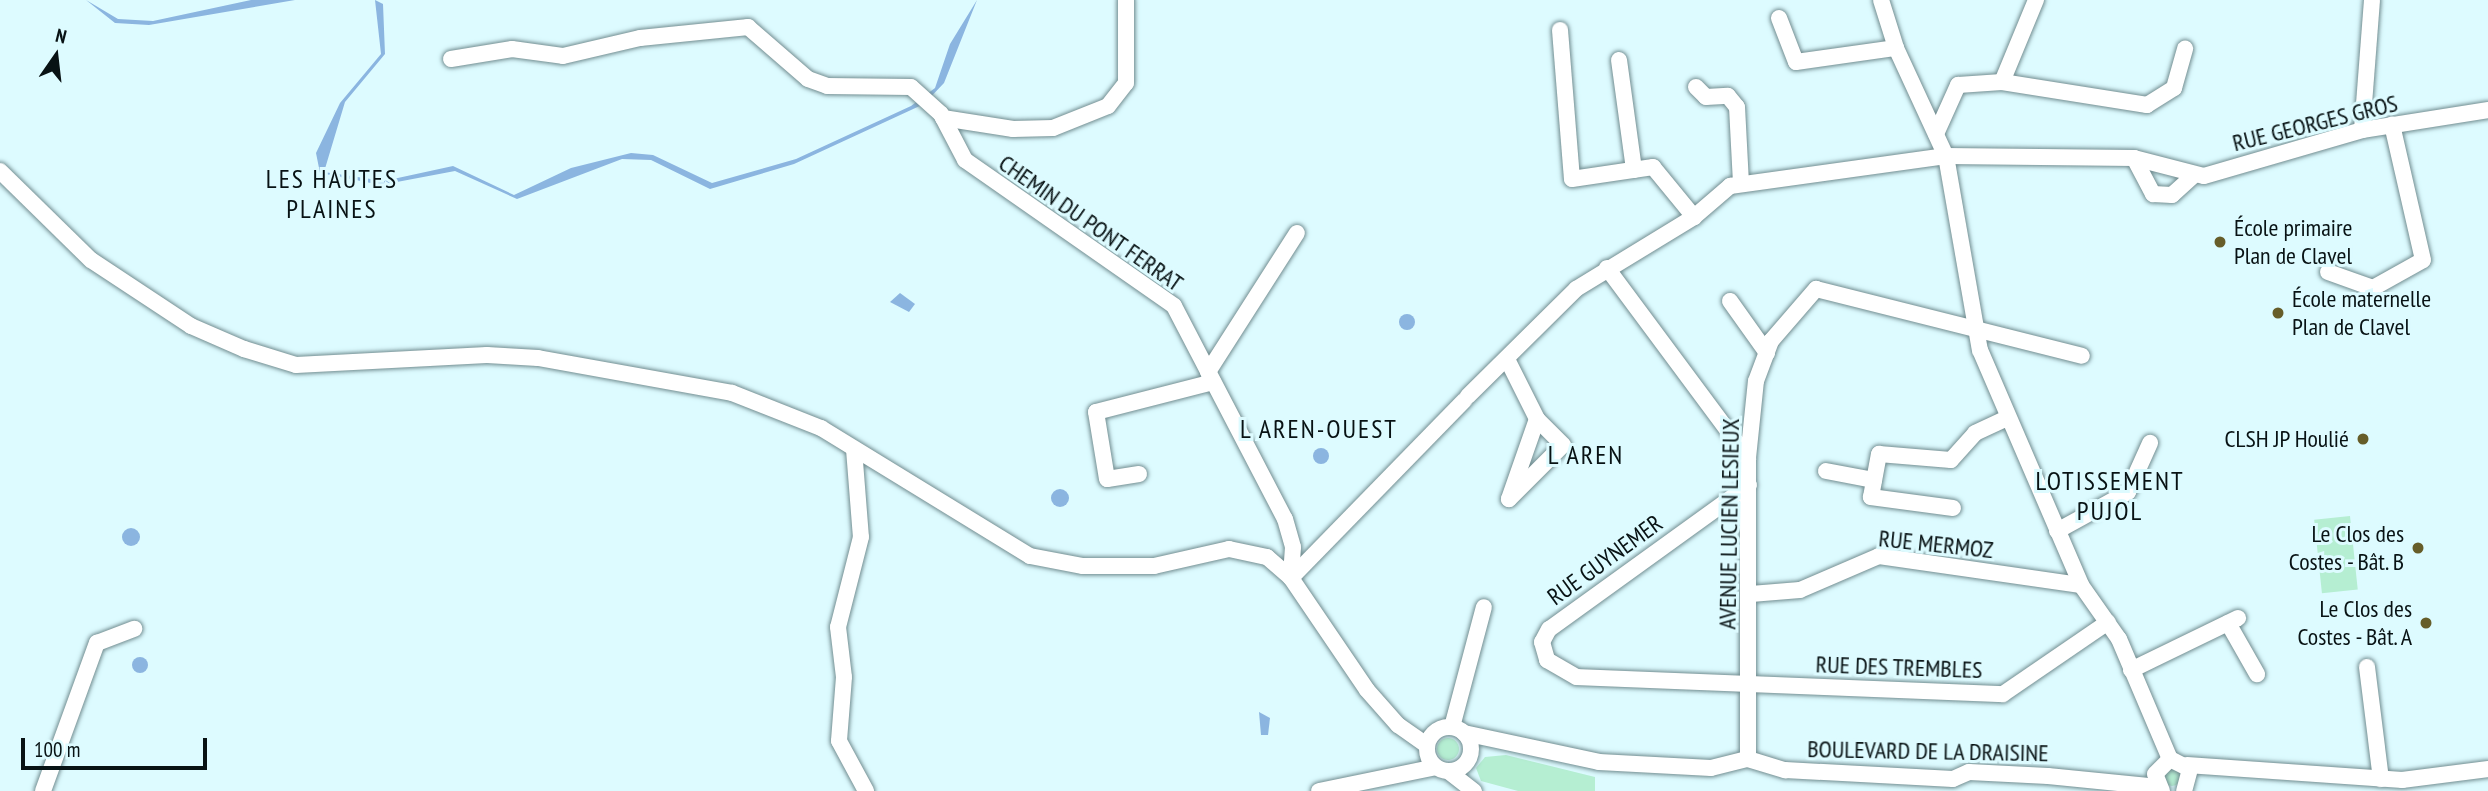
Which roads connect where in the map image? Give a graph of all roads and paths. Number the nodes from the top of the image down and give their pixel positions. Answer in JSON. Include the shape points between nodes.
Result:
{"nodes":[{"id":1,"x":1126,"y":0,"type":"edge"},
{"id":2,"x":1881,"y":0,"type":"edge"},
{"id":3,"x":2036,"y":0,"type":"edge"},
{"id":4,"x":2372,"y":0,"type":"edge"},
{"id":5,"x":1779,"y":18,"type":"dead end"},
{"id":6,"x":1560,"y":30,"type":"dead end"},
{"id":7,"x":1896,"y":48,"type":"junction"},
{"id":8,"x":2185,"y":49,"type":"dead end"},
{"id":9,"x":450,"y":59,"type":"dead end"},
{"id":10,"x":1619,"y":60,"type":"dead end"},
{"id":11,"x":2002,"y":82,"type":"junction"},
{"id":12,"x":1696,"y":87,"type":"dead end"},
{"id":13,"x":2488,"y":110,"type":"edge"},
{"id":14,"x":943,"y":118,"type":"junction"},
{"id":15,"x":2392,"y":125,"type":"junction"},
{"id":16,"x":2362,"y":130,"type":"junction"},
{"id":17,"x":1936,"y":134,"type":"junction"},
{"id":18,"x":1947,"y":156,"type":"junction"},
{"id":19,"x":2134,"y":158,"type":"junction"},
{"id":20,"x":1634,"y":170,"type":"junction"},
{"id":21,"x":0,"y":171,"type":"edge"},
{"id":22,"x":2194,"y":175,"type":"junction"},
{"id":23,"x":1741,"y":184,"type":"junction"},
{"id":24,"x":1694,"y":217,"type":"junction"},
{"id":25,"x":1297,"y":233,"type":"dead end"},
{"id":26,"x":1607,"y":268,"type":"junction"},
{"id":27,"x":2328,"y":272,"type":"dead end"},
{"id":28,"x":1730,"y":301,"type":"dead end"},
{"id":29,"x":1975,"y":331,"type":"junction"},
{"id":30,"x":1767,"y":353,"type":"junction"},
{"id":31,"x":2082,"y":356,"type":"dead end"},
{"id":32,"x":1507,"y":359,"type":"junction"},
{"id":33,"x":1210,"y":377,"type":"junction"},
{"id":34,"x":2007,"y":418,"type":"junction"},
{"id":35,"x":1537,"y":419,"type":"junction"},
{"id":36,"x":2150,"y":443,"type":"dead end"},
{"id":37,"x":855,"y":449,"type":"junction"},
{"id":38,"x":1748,"y":458,"type":"junction"},
{"id":39,"x":1826,"y":471,"type":"dead end"},
{"id":40,"x":1139,"y":474,"type":"dead end"},
{"id":41,"x":1874,"y":480,"type":"junction"},
{"id":42,"x":1749,"y":485,"type":"junction"},
{"id":43,"x":1954,"y":508,"type":"dead end"},
{"id":44,"x":2057,"y":531,"type":"junction"},
{"id":45,"x":1290,"y":579,"type":"junction"},
{"id":46,"x":2081,"y":585,"type":"junction"},
{"id":47,"x":1751,"y":594,"type":"junction"},
{"id":48,"x":1484,"y":607,"type":"dead end"},
{"id":49,"x":2108,"y":622,"type":"junction"},
{"id":50,"x":134,"y":629,"type":"dead end"},
{"id":51,"x":2367,"y":667,"type":"dead end"},
{"id":52,"x":2131,"y":670,"type":"junction"},
{"id":53,"x":2257,"y":674,"type":"dead end"},
{"id":54,"x":1750,"y":684,"type":"junction"},
{"id":55,"x":1458,"y":730,"type":"junction"},
{"id":56,"x":1485,"y":741,"type":"junction"},
{"id":57,"x":1429,"y":743,"type":"junction"},
{"id":58,"x":1468,"y":757,"type":"junction"},
{"id":59,"x":1748,"y":759,"type":"junction"},
{"id":60,"x":1415,"y":768,"type":"junction"},
{"id":61,"x":1442,"y":769,"type":"junction"},
{"id":62,"x":2485,"y":771,"type":"edge"},
{"id":63,"x":2161,"y":775,"type":"edge"},
{"id":64,"x":2187,"y":779,"type":"edge"},
{"id":65,"x":2381,"y":779,"type":"junction"},
{"id":66,"x":1471,"y":789,"type":"edge"},
{"id":67,"x":43,"y":791,"type":"edge"},
{"id":68,"x":866,"y":791,"type":"edge"},
{"id":69,"x":1319,"y":791,"type":"edge"}],
"edges":[{"from":1,"to":14,"type":"street","via":[[1126,83],[1108,106],[1054,128],[1013,129]]},
{"from":2,"to":7,"type":"street"},
{"from":3,"to":11,"type":"street"},
{"from":4,"to":16,"type":"street"},
{"from":5,"to":7,"type":"street","via":[[1796,62]]},
{"from":6,"to":20,"type":"street","via":[[1572,179]]},
{"from":7,"to":17,"type":"street"},
{"from":8,"to":11,"type":"street","via":[[2175,88],[2147,105]]},
{"from":9,"to":14,"type":"street","name":"CHEMIN DU PONT FERRAT","via":[[512,49],[563,56],[640,38],[748,27],[808,79],[827,86],[904,86],[925,98]]},
{"from":10,"to":20,"type":"street"},
{"from":11,"to":17,"type":"street","via":[[1958,85]]},
{"from":12,"to":23,"type":"street","via":[[1698,94],[1728,96],[1737,107]]},
{"from":13,"to":15,"type":"street","name":"RUE GEORGES GROS"},
{"from":14,"to":33,"type":"street","name":"CHEMIN DU PONT FERRAT","via":[[965,160],[1174,306]]},
{"from":15,"to":16,"type":"street","name":"RUE GEORGES GROS"},
{"from":15,"to":27,"type":"street","via":[[2423,260],[2373,288]]},
{"from":16,"to":22,"type":"street","name":"RUE GEORGES GROS"},
{"from":17,"to":18,"type":"street"},
{"from":18,"to":19,"type":"street"},
{"from":18,"to":23,"type":"street"},
{"from":18,"to":29,"type":"street"},
{"from":19,"to":22,"type":"street"},
{"from":19,"to":22,"type":"street","name":"RUE GEORGES GROS","via":[[2153,194],[2172,195]]},
{"from":20,"to":24,"type":"street","via":[[1653,167]]},
{"from":21,"to":37,"type":"street","via":[[91,260],[191,326],[244,349],[296,365],[487,355],[538,358],[732,393],[778,407]]},
{"from":23,"to":24,"type":"street"},
{"from":24,"to":26,"type":"street"},
{"from":25,"to":33,"type":"street"},
{"from":26,"to":32,"type":"street","via":[[1576,289]]},
{"from":26,"to":38,"type":"street"},
{"from":28,"to":30,"type":"street"},
{"from":29,"to":30,"type":"street","name":"AVENUE LUCIEN LESIEUX","via":[[1816,289]]},
{"from":29,"to":31,"type":"street","name":"AVENUE LUCIEN LESIEUX"},
{"from":29,"to":34,"type":"street"},
{"from":30,"to":38,"type":"street","name":"AVENUE LUCIEN LESIEUX","via":[[1756,381]]},
{"from":32,"to":35,"type":"street"},
{"from":32,"to":45,"type":"street"},
{"from":33,"to":40,"type":"street","via":[[1096,412],[1107,479]]},
{"from":33,"to":45,"type":"street","name":"CHEMIN DU PONT FERRAT","via":[[1285,519],[1293,547]]},
{"from":34,"to":41,"type":"street","via":[[1975,433],[1951,460],[1879,454]]},
{"from":34,"to":44,"type":"street"},
{"from":35,"to":35,"type":"street","via":[[1517,476],[1509,499],[1563,445]]},
{"from":36,"to":44,"type":"street","via":[[2128,492]]},
{"from":37,"to":45,"type":"street","via":[[1030,556],[1083,566],[1154,566],[1247,549],[1267,557]]},
{"from":37,"to":68,"type":"street","via":[[861,537],[838,627],[844,677],[839,741]]},
{"from":38,"to":42,"type":"street","name":"AVENUE LUCIEN LESIEUX"},
{"from":39,"to":41,"type":"street"},
{"from":41,"to":43,"type":"street","via":[[1871,498]]},
{"from":42,"to":47,"type":"street","name":"AVENUE LUCIEN LESIEUX"},
{"from":42,"to":54,"type":"street","name":"RUE GUYNEMER","via":[[1576,607],[1542,642],[1547,660],[1577,677]]},
{"from":44,"to":46,"type":"street"},
{"from":45,"to":57,"type":"street","via":[[1328,640],[1406,730]]},
{"from":46,"to":47,"type":"street","name":"RUE MERMOZ","via":[[1879,556],[1800,590]]},
{"from":46,"to":49,"type":"street"},
{"from":47,"to":54,"type":"street","name":"AVENUE LUCIEN LESIEUX"},
{"from":48,"to":55,"type":"street"},
{"from":49,"to":52,"type":"street"},
{"from":49,"to":54,"type":"street","name":"RUE DES TREMBLES","via":[[2003,694]]},
{"from":50,"to":67,"type":"street","via":[[97,643]]},
{"from":51,"to":65,"type":"street"},
{"from":52,"to":53,"type":"street","via":[[2233,621]]},
{"from":52,"to":63,"type":"street","via":[[2159,742]]},
{"from":54,"to":59,"type":"street","name":"AVENUE LUCIEN LESIEUX"},
{"from":55,"to":56,"type":"street","name":"BOULEVARD DE LA DRAISINE"},
{"from":55,"to":57,"type":"street"},
{"from":55,"to":58,"type":"street"},
{"from":56,"to":58,"type":"street"},
{"from":56,"to":59,"type":"street","name":"BOULEVARD DE LA DRAISINE","via":[[1634,765],[1711,768]]},
{"from":57,"to":60,"type":"street"},
{"from":57,"to":61,"type":"street"},
{"from":58,"to":61,"type":"street"},
{"from":58,"to":66,"type":"street"},
{"from":59,"to":63,"type":"street","name":"BOULEVARD DE LA DRAISINE","via":[[1799,771],[2123,782]]},
{"from":60,"to":61,"type":"street"},
{"from":60,"to":69,"type":"street"},
{"from":61,"to":66,"type":"street"},
{"from":62,"to":65,"type":"street"},
{"from":63,"to":64,"type":"street","name":"BOULEVARD DE LA DRAISINE"},
{"from":64,"to":65,"type":"street","via":[[2211,770]]}]}
